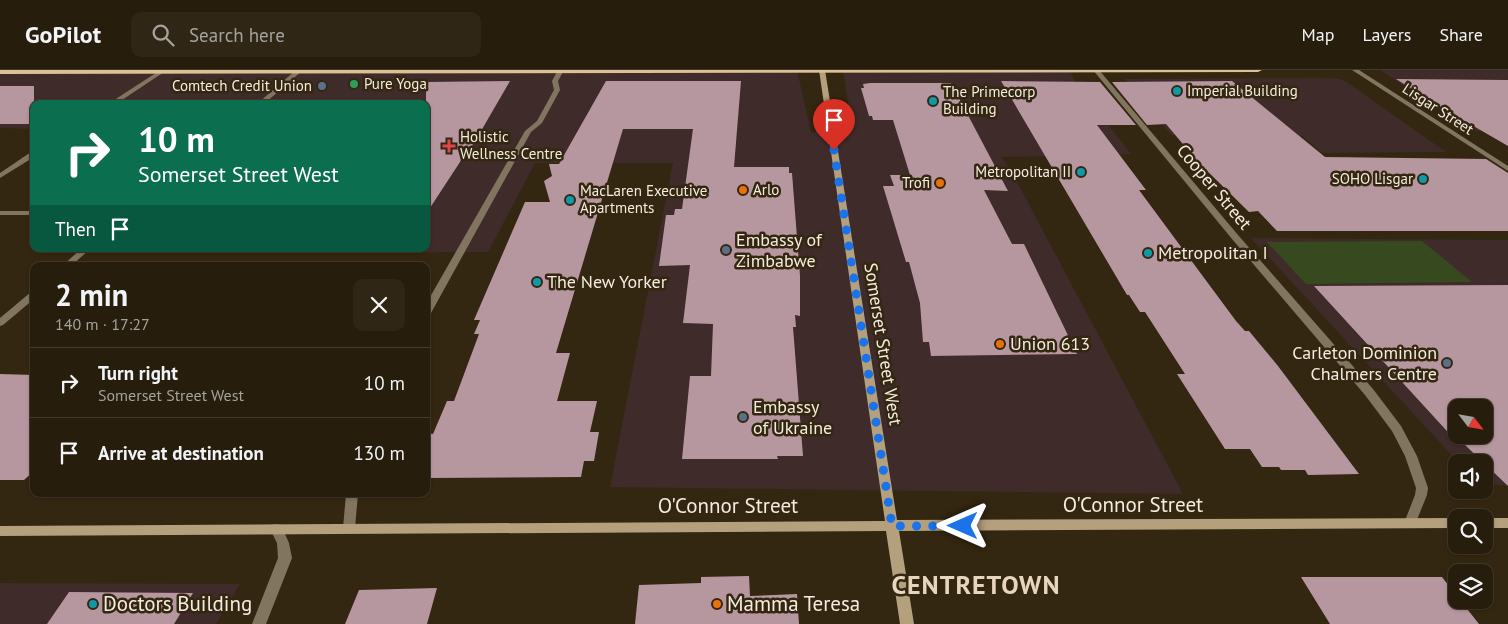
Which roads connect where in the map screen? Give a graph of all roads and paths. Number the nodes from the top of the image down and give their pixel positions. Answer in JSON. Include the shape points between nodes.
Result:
{"nodes":[{"id":1,"x":822,"y":70,"type":"edge"},
{"id":2,"x":1096,"y":70,"type":"edge"},
{"id":3,"x":1258,"y":70,"type":"edge"},
{"id":4,"x":1355,"y":70,"type":"edge"},
{"id":5,"x":300,"y":71,"type":"edge"},
{"id":6,"x":561,"y":71,"type":"edge"},
{"id":7,"x":0,"y":72,"type":"edge"},
{"id":8,"x":161,"y":72,"type":"junction"},
{"id":9,"x":117,"y":100,"type":"edge"},
{"id":10,"x":265,"y":100,"type":"edge"},
{"id":11,"x":30,"y":157,"type":"edge"},
{"id":12,"x":1508,"y":169,"type":"edge"},
{"id":13,"x":0,"y":176,"type":"edge"},
{"id":14,"x":0,"y":213,"type":"edge"},
{"id":15,"x":30,"y":213,"type":"edge"},
{"id":16,"x":82,"y":252,"type":"edge"},
{"id":17,"x":71,"y":262,"type":"edge"},
{"id":18,"x":30,"y":297,"type":"edge"},
{"id":19,"x":430,"y":306,"type":"edge"},
{"id":20,"x":0,"y":323,"type":"edge"},
{"id":21,"x":352,"y":497,"type":"edge"},
{"id":22,"x":1448,"y":523,"type":"edge"},
{"id":23,"x":1493,"y":523,"type":"edge"},
{"id":24,"x":1508,"y":523,"type":"edge"},
{"id":25,"x":1410,"y":524,"type":"junction"},
{"id":26,"x":892,"y":526,"type":"junction"},
{"id":27,"x":349,"y":528,"type":"junction"},
{"id":28,"x":276,"y":529,"type":"junction"},
{"id":29,"x":0,"y":531,"type":"edge"},
{"id":30,"x":259,"y":624,"type":"edge"},
{"id":31,"x":907,"y":624,"type":"edge"}],
"edges":[{"from":1,"to":2,"type":"main road"},
{"from":1,"to":6,"type":"main road"},
{"from":1,"to":26,"type":"main road","name":"Somerset Street West"},
{"from":2,"to":3,"type":"main road"},
{"from":2,"to":25,"type":"street","name":"Cooper Street","via":[[1397,429],[1422,488]]},
{"from":4,"to":12,"type":"street","name":"Lisgar Street"},
{"from":5,"to":6,"type":"main road"},
{"from":5,"to":8,"type":"main road"},
{"from":5,"to":10,"type":"street"},
{"from":6,"to":19,"type":"street","via":[[555,81],[557,90],[540,122],[528,131]]},
{"from":7,"to":8,"type":"main road"},
{"from":8,"to":9,"type":"street"},
{"from":11,"to":13,"type":"street"},
{"from":14,"to":15,"type":"street"},
{"from":16,"to":17,"type":"street"},
{"from":18,"to":20,"type":"street"},
{"from":21,"to":27,"type":"street"},
{"from":22,"to":25,"type":"main road","name":"O'Connor Street"},
{"from":23,"to":24,"type":"main road"},
{"from":25,"to":26,"type":"main road","name":"O'Connor Street"},
{"from":26,"to":27,"type":"main road","name":"O'Connor Street"},
{"from":26,"to":31,"type":"main road","name":"Somerset Street West"},
{"from":27,"to":28,"type":"main road","name":"O'Connor Street"},
{"from":28,"to":29,"type":"main road","name":"O'Connor Street"},
{"from":28,"to":30,"type":"street","via":[[283,543],[285,558]]}]}
